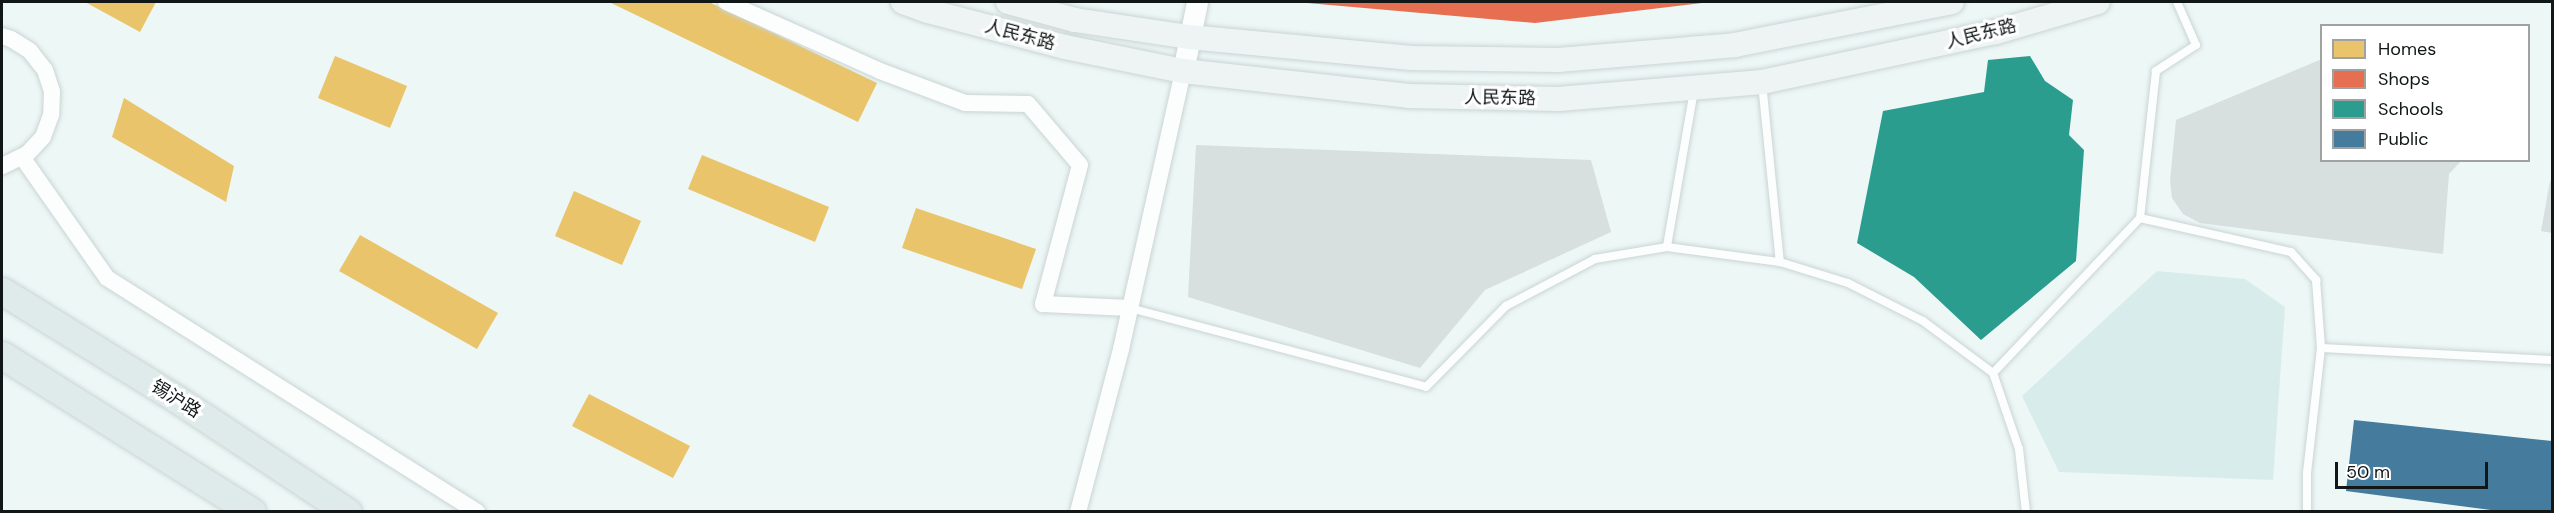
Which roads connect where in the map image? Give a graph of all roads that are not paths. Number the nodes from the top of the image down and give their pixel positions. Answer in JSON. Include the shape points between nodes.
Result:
{"nodes":[{"id":1,"x":726,"y":2,"type":"edge"},
{"id":2,"x":903,"y":2,"type":"edge"},
{"id":3,"x":1008,"y":2,"type":"edge"},
{"id":4,"x":1197,"y":2,"type":"edge"},
{"id":5,"x":1952,"y":2,"type":"edge"},
{"id":6,"x":2098,"y":2,"type":"edge"},
{"id":7,"x":2177,"y":2,"type":"edge"},
{"id":8,"x":2,"y":36,"type":"edge"},
{"id":9,"x":1189,"y":37,"type":"junction"},
{"id":10,"x":1183,"y":71,"type":"junction"},
{"id":11,"x":1762,"y":82,"type":"junction"},
{"id":12,"x":1694,"y":89,"type":"junction"},
{"id":13,"x":22,"y":157,"type":"junction"},
{"id":14,"x":2,"y":166,"type":"edge"},
{"id":15,"x":2140,"y":218,"type":"junction"},
{"id":16,"x":1667,"y":247,"type":"junction"},
{"id":17,"x":1780,"y":262,"type":"junction"},
{"id":18,"x":2,"y":291,"type":"edge"},
{"id":19,"x":1130,"y":308,"type":"junction"},
{"id":20,"x":2321,"y":348,"type":"junction"},
{"id":21,"x":2,"y":355,"type":"edge"},
{"id":22,"x":2553,"y":360,"type":"edge"},
{"id":23,"x":1993,"y":373,"type":"junction"},
{"id":24,"x":252,"y":512,"type":"edge"},
{"id":25,"x":348,"y":512,"type":"edge"},
{"id":26,"x":477,"y":512,"type":"edge"},
{"id":27,"x":1078,"y":512,"type":"edge"},
{"id":28,"x":2026,"y":512,"type":"edge"},
{"id":29,"x":2307,"y":512,"type":"edge"}],
"edges":[{"from":1,"to":19,"type":"street","via":[[880,71],[965,103],[1028,104],[1080,165],[1043,304]]},
{"from":2,"to":10,"type":"main road","name":"人民东路","via":[[1065,46]]},
{"from":3,"to":9,"type":"main road","name":"人民东路","via":[[1075,20]]},
{"from":4,"to":9,"type":"street"},
{"from":5,"to":9,"type":"main road","name":"人民东路","via":[[1735,45],[1558,60],[1411,58]]},
{"from":6,"to":11,"type":"main road","name":"人民东路","via":[[1996,32]]},
{"from":7,"to":15,"type":"lane","via":[[2196,45],[2156,71]]},
{"from":8,"to":13,"type":"street","via":[[30,51],[45,70],[52,92],[51,115],[43,136]]},
{"from":9,"to":10,"type":"street"},
{"from":10,"to":12,"type":"main road","name":"人民东路","via":[[1409,96],[1559,99]]},
{"from":10,"to":19,"type":"street"},
{"from":11,"to":12,"type":"main road","name":"人民东路"},
{"from":11,"to":17,"type":"lane"},
{"from":12,"to":16,"type":"lane"},
{"from":13,"to":14,"type":"street"},
{"from":13,"to":26,"type":"street","via":[[107,278]]},
{"from":15,"to":20,"type":"lane","via":[[2291,252],[2316,280]]},
{"from":15,"to":23,"type":"lane"},
{"from":16,"to":17,"type":"lane"},
{"from":16,"to":19,"type":"lane","via":[[1595,259],[1506,306],[1426,387]]},
{"from":17,"to":23,"type":"lane","via":[[1848,283],[1923,321]]},
{"from":18,"to":25,"type":"main road","name":"锡沪路","via":[[177,399]]},
{"from":19,"to":27,"type":"street"},
{"from":20,"to":22,"type":"lane"},
{"from":20,"to":29,"type":"lane","via":[[2307,472]]},
{"from":21,"to":24,"type":"main road"},
{"from":23,"to":28,"type":"lane","via":[[2019,449]]}]}
